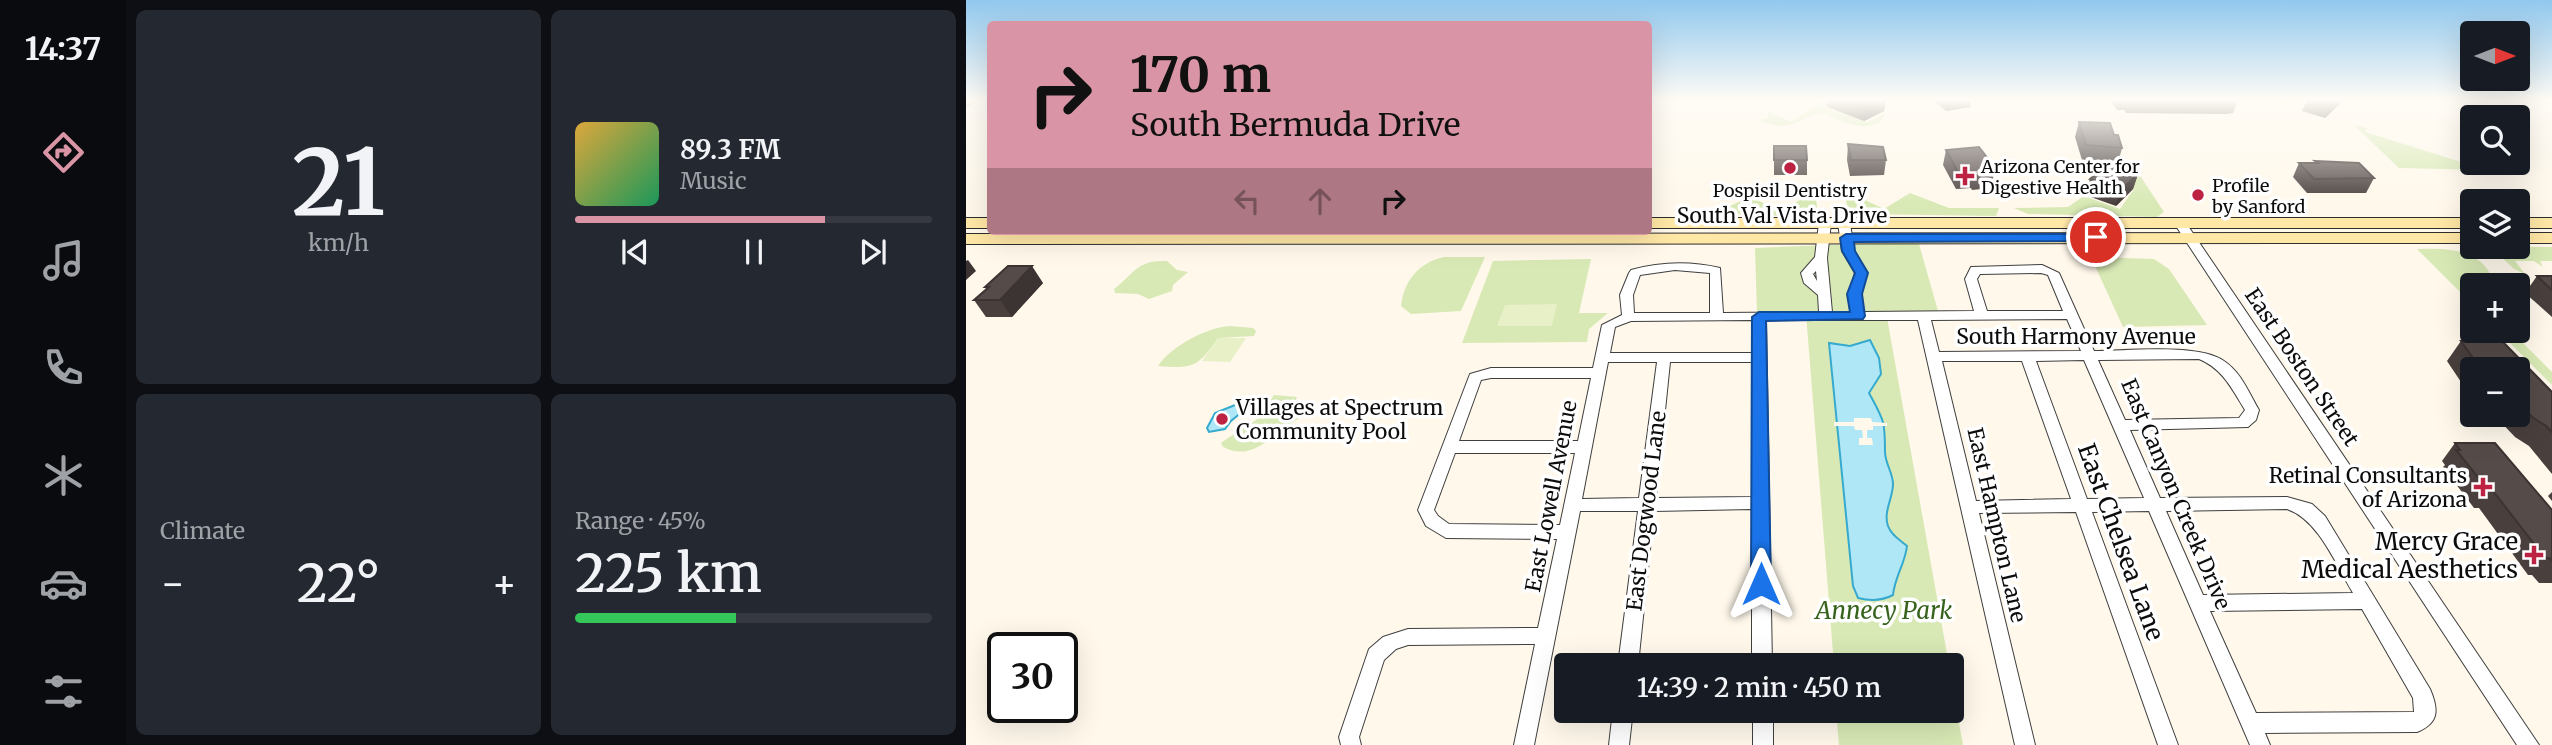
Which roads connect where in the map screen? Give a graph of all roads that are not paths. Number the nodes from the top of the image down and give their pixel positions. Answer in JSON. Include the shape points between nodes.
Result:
{"nodes":[{"id":1,"x":966,"y":223,"type":"edge"},
{"id":2,"x":987,"y":223,"type":"edge"},
{"id":3,"x":1652,"y":223,"type":"edge"},
{"id":4,"x":2530,"y":223,"type":"edge"},
{"id":5,"x":2552,"y":223,"type":"edge"},
{"id":6,"x":2460,"y":227,"type":"edge"},
{"id":7,"x":1824,"y":230,"type":"junction"},
{"id":8,"x":1845,"y":230,"type":"junction"},
{"id":9,"x":2185,"y":230,"type":"junction"},
{"id":10,"x":1652,"y":231,"type":"edge"},
{"id":11,"x":2460,"y":233,"type":"edge"},
{"id":12,"x":1098,"y":235,"type":"edge"},
{"id":13,"x":2530,"y":238,"type":"edge"},
{"id":14,"x":2552,"y":238,"type":"edge"},
{"id":15,"x":966,"y":239,"type":"edge"},
{"id":16,"x":2072,"y":315,"type":"junction"},
{"id":17,"x":1826,"y":316,"type":"junction"},
{"id":18,"x":1858,"y":316,"type":"junction"},
{"id":19,"x":1924,"y":316,"type":"junction"},
{"id":20,"x":1982,"y":316,"type":"junction"},
{"id":21,"x":1629,"y":317,"type":"junction"},
{"id":22,"x":1717,"y":317,"type":"junction"},
{"id":23,"x":1759,"y":317,"type":"junction"},
{"id":24,"x":2028,"y":356,"type":"junction"},
{"id":25,"x":2092,"y":356,"type":"junction"},
{"id":26,"x":1759,"y":357,"type":"junction"},
{"id":27,"x":1934,"y":357,"type":"junction"},
{"id":28,"x":1664,"y":358,"type":"junction"},
{"id":29,"x":1601,"y":365,"type":"junction"},
{"id":30,"x":2121,"y":425,"type":"junction"},
{"id":31,"x":1449,"y":447,"type":"junction"},
{"id":32,"x":1584,"y":447,"type":"junction"},
{"id":33,"x":1760,"y":503,"type":"junction"},
{"id":34,"x":1647,"y":504,"type":"junction"},
{"id":35,"x":2156,"y":504,"type":"junction"},
{"id":36,"x":1573,"y":505,"type":"junction"},
{"id":37,"x":2083,"y":506,"type":"junction"},
{"id":38,"x":1969,"y":507,"type":"junction"},
{"id":39,"x":1567,"y":532,"type":"junction"},
{"id":40,"x":2367,"y":601,"type":"junction"},
{"id":41,"x":2198,"y":603,"type":"junction"},
{"id":42,"x":1546,"y":636,"type":"junction"},
{"id":43,"x":1629,"y":653,"type":"edge"},
{"id":44,"x":1762,"y":653,"type":"edge"},
{"id":45,"x":1622,"y":723,"type":"edge"},
{"id":46,"x":1762,"y":723,"type":"edge"},
{"id":47,"x":2250,"y":723,"type":"junction"},
{"id":48,"x":1351,"y":745,"type":"edge"},
{"id":49,"x":1524,"y":745,"type":"edge"},
{"id":50,"x":1619,"y":745,"type":"edge"},
{"id":51,"x":1763,"y":745,"type":"edge"},
{"id":52,"x":2025,"y":745,"type":"edge"},
{"id":53,"x":2168,"y":745,"type":"edge"},
{"id":54,"x":2260,"y":745,"type":"edge"},
{"id":55,"x":2529,"y":745,"type":"edge"}],
"edges":[{"from":1,"to":2,"type":"main road"},
{"from":3,"to":7,"type":"main road","name":"South Val Vista Drive"},
{"from":4,"to":5,"type":"main road"},
{"from":6,"to":9,"type":"main road","name":"South Val Vista Drive","via":[[2452,223]]},
{"from":7,"to":8,"type":"main road","name":"South Val Vista Drive"},
{"from":7,"to":10,"type":"main road","name":"South Val Vista Drive"},
{"from":7,"to":17,"type":"street","via":[[1821,258],[1807,273],[1808,280],[1824,294]]},
{"from":8,"to":9,"type":"main road","name":"South Val Vista Drive"},
{"from":8,"to":18,"type":"street","via":[[1848,251],[1861,273],[1855,294]]},
{"from":9,"to":11,"type":"main road","name":"South Val Vista Drive"},
{"from":9,"to":55,"type":"street","name":"East Boston Street"},
{"from":12,"to":15,"type":"main road","name":"South Val Vista Drive"},
{"from":13,"to":14,"type":"main road"},
{"from":16,"to":20,"type":"street"},
{"from":16,"to":20,"type":"street","name":"East Canyon Creek Drive","via":[[2053,273],[2042,269],[1975,270],[1971,279]]},
{"from":16,"to":25,"type":"street","name":"East Canyon Creek Drive"},
{"from":17,"to":18,"type":"street"},
{"from":17,"to":23,"type":"street"},
{"from":18,"to":19,"type":"street"},
{"from":19,"to":20,"type":"street"},
{"from":19,"to":27,"type":"street","name":"East Hampton Lane"},
{"from":21,"to":22,"type":"street"},
{"from":21,"to":22,"type":"street","via":[[1625,308],[1629,282],[1635,273],[1648,269],[1716,271]]},
{"from":21,"to":29,"type":"street","name":"East Lowell Avenue","via":[[1609,326]]},
{"from":22,"to":23,"type":"street"},
{"from":23,"to":26,"type":"street"},
{"from":24,"to":25,"type":"street","name":"South Harmony Avenue"},
{"from":24,"to":27,"type":"street","name":"South Harmony Avenue"},
{"from":24,"to":37,"type":"street","name":"East Chelsea Lane"},
{"from":25,"to":30,"type":"street","name":"East Canyon Creek Drive"},
{"from":25,"to":30,"type":"street","name":"South Harmony Avenue","via":[[2201,355],[2218,360],[2252,410],[2243,423]]},
{"from":26,"to":28,"type":"street"},
{"from":26,"to":33,"type":"street"},
{"from":27,"to":38,"type":"street","name":"East Hampton Lane"},
{"from":28,"to":29,"type":"street"},
{"from":28,"to":34,"type":"street","name":"East Dogwood Lane"},
{"from":29,"to":31,"type":"street","via":[[1475,377]]},
{"from":29,"to":32,"type":"street","name":"East Lowell Avenue"},
{"from":30,"to":35,"type":"street","name":"East Canyon Creek Drive"},
{"from":31,"to":32,"type":"street"},
{"from":31,"to":39,"type":"street","via":[[1426,510],[1432,521],[1446,531]]},
{"from":32,"to":36,"type":"street","name":"East Lowell Avenue"},
{"from":33,"to":34,"type":"street"},
{"from":33,"to":44,"type":"street"},
{"from":34,"to":36,"type":"street"},
{"from":34,"to":43,"type":"street","name":"East Dogwood Lane"},
{"from":35,"to":37,"type":"street"},
{"from":35,"to":40,"type":"street","via":[[2287,503],[2306,509],[2319,521]]},
{"from":35,"to":41,"type":"street","name":"East Canyon Creek Drive"},
{"from":36,"to":39,"type":"street","name":"East Lowell Avenue"},
{"from":37,"to":38,"type":"street"},
{"from":37,"to":53,"type":"street","name":"East Chelsea Lane"},
{"from":38,"to":52,"type":"street","name":"East Hampton Lane"},
{"from":39,"to":42,"type":"street","name":"East Lowell Avenue"},
{"from":40,"to":41,"type":"street"},
{"from":40,"to":47,"type":"street","via":[[2423,696],[2426,716],[2417,722]]},
{"from":41,"to":47,"type":"street","name":"East Canyon Creek Drive"},
{"from":42,"to":48,"type":"street","via":[[1408,637],[1390,643],[1376,654],[1349,737]]},
{"from":42,"to":49,"type":"street","name":"East Lowell Avenue"},
{"from":45,"to":50,"type":"street"},
{"from":46,"to":51,"type":"street"},
{"from":47,"to":54,"type":"street","name":"East Canyon Creek Drive"}]}
